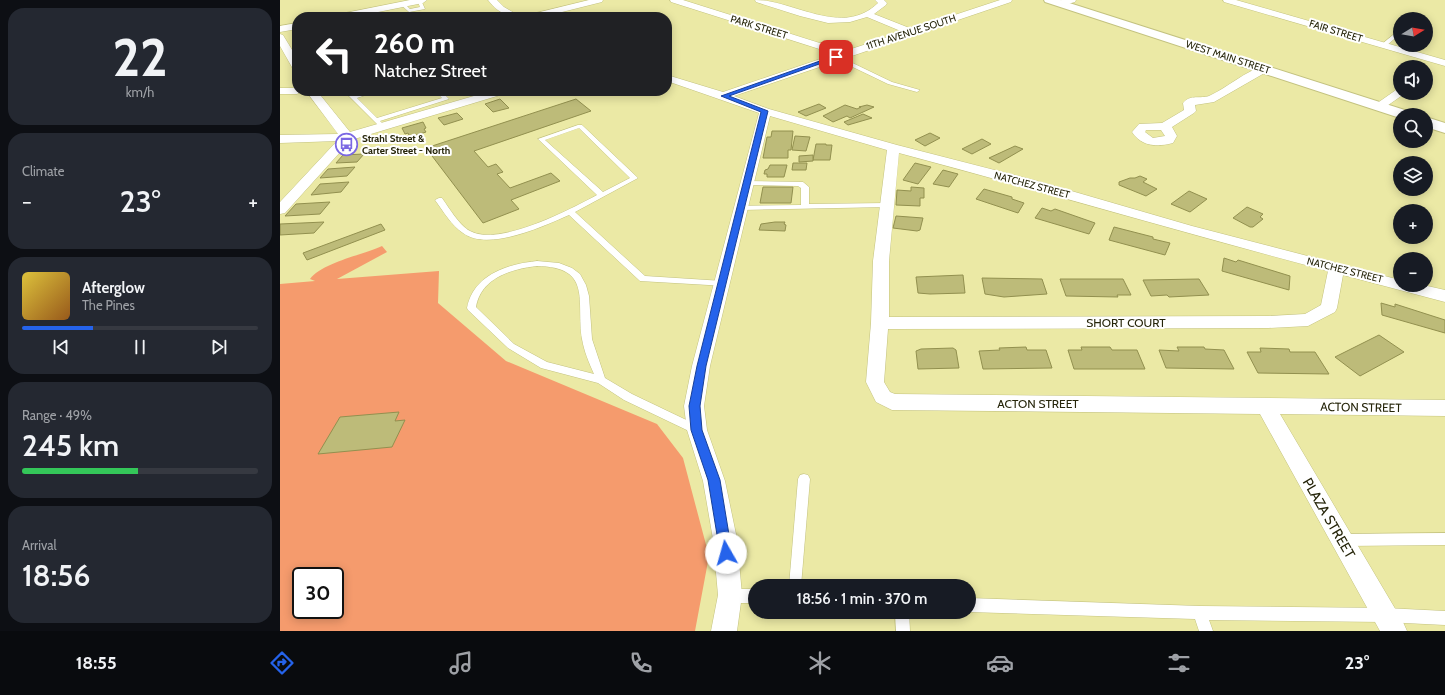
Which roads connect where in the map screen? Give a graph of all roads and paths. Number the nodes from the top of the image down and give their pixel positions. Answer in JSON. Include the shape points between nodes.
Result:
{"nodes":[{"id":1,"x":421,"y":0,"type":"edge"},
{"id":2,"x":492,"y":0,"type":"edge"},
{"id":3,"x":599,"y":0,"type":"edge"},
{"id":4,"x":674,"y":0,"type":"edge"},
{"id":5,"x":759,"y":0,"type":"edge"},
{"id":6,"x":879,"y":0,"type":"edge"},
{"id":7,"x":1008,"y":0,"type":"edge"},
{"id":8,"x":1227,"y":0,"type":"edge"},
{"id":9,"x":1060,"y":1,"type":"edge"},
{"id":10,"x":364,"y":12,"type":"edge"},
{"id":11,"x":507,"y":12,"type":"edge"},
{"id":12,"x":551,"y":12,"type":"edge"},
{"id":13,"x":866,"y":14,"type":"junction"},
{"id":14,"x":292,"y":27,"type":"edge"},
{"id":15,"x":280,"y":29,"type":"edge"},
{"id":16,"x":913,"y":32,"type":"junction"},
{"id":17,"x":280,"y":37,"type":"edge"},
{"id":18,"x":1393,"y":38,"type":"edge"},
{"id":19,"x":1384,"y":45,"type":"junction"},
{"id":20,"x":840,"y":55,"type":"junction"},
{"id":21,"x":292,"y":58,"type":"edge"},
{"id":22,"x":1443,"y":62,"type":"edge"},
{"id":23,"x":1433,"y":68,"type":"edge"},
{"id":24,"x":1264,"y":69,"type":"junction"},
{"id":25,"x":672,"y":80,"type":"edge"},
{"id":26,"x":917,"y":90,"type":"dead end"},
{"id":27,"x":280,"y":91,"type":"edge"},
{"id":28,"x":292,"y":91,"type":"edge"},
{"id":29,"x":315,"y":96,"type":"edge"},
{"id":30,"x":356,"y":96,"type":"edge"},
{"id":31,"x":443,"y":96,"type":"edge"},
{"id":32,"x":484,"y":96,"type":"edge"},
{"id":33,"x":724,"y":96,"type":"junction"},
{"id":34,"x":353,"y":97,"type":"joint"},
{"id":35,"x":1393,"y":97,"type":"edge"},
{"id":36,"x":1380,"y":106,"type":"junction"},
{"id":37,"x":1393,"y":110,"type":"edge"},
{"id":38,"x":765,"y":111,"type":"junction"},
{"id":39,"x":379,"y":124,"type":"junction"},
{"id":40,"x":1433,"y":124,"type":"edge"},
{"id":41,"x":1165,"y":126,"type":"dead end"},
{"id":42,"x":1445,"y":128,"type":"edge"},
{"id":43,"x":347,"y":137,"type":"junction"},
{"id":44,"x":280,"y":139,"type":"edge"},
{"id":45,"x":893,"y":148,"type":"junction"},
{"id":46,"x":747,"y":183,"type":"junction"},
{"id":47,"x":602,"y":195,"type":"junction"},
{"id":48,"x":439,"y":200,"type":"dead end"},
{"id":49,"x":887,"y":205,"type":"junction"},
{"id":50,"x":805,"y":206,"type":"junction"},
{"id":51,"x":740,"y":208,"type":"junction"},
{"id":52,"x":280,"y":210,"type":"edge"},
{"id":53,"x":570,"y":212,"type":"junction"},
{"id":54,"x":1336,"y":268,"type":"junction"},
{"id":55,"x":1393,"y":283,"type":"edge"},
{"id":56,"x":722,"y":284,"type":"junction"},
{"id":57,"x":1429,"y":292,"type":"edge"},
{"id":58,"x":1445,"y":296,"type":"edge"},
{"id":59,"x":880,"y":323,"type":"junction"},
{"id":60,"x":601,"y":380,"type":"junction"},
{"id":61,"x":1265,"y":405,"type":"junction"},
{"id":62,"x":1445,"y":408,"type":"edge"},
{"id":63,"x":697,"y":430,"type":"junction"},
{"id":64,"x":804,"y":479,"type":"dead end"},
{"id":65,"x":1445,"y":539,"type":"edge"},
{"id":66,"x":1341,"y":540,"type":"junction"},
{"id":67,"x":796,"y":579,"type":"edge"},
{"id":68,"x":730,"y":596,"type":"junction"},
{"id":69,"x":748,"y":596,"type":"edge"},
{"id":70,"x":976,"y":605,"type":"edge"},
{"id":71,"x":1200,"y":613,"type":"junction"},
{"id":72,"x":1445,"y":618,"type":"edge"},
{"id":73,"x":902,"y":619,"type":"edge"},
{"id":74,"x":1390,"y":623,"type":"edge"},
{"id":75,"x":724,"y":631,"type":"edge"},
{"id":76,"x":903,"y":631,"type":"edge"},
{"id":77,"x":1206,"y":631,"type":"edge"}],
"edges":[{"from":1,"to":10,"type":"street"},
{"from":2,"to":11,"type":"street"},
{"from":3,"to":12,"type":"street"},
{"from":4,"to":20,"type":"street","name":"PARK STREET"},
{"from":5,"to":13,"type":"street","via":[[827,20]]},
{"from":6,"to":13,"type":"street","via":[[883,3]]},
{"from":7,"to":16,"type":"street","name":"11TH AVENUE SOUTH"},
{"from":8,"to":19,"type":"street","name":"FAIR STREET"},
{"from":9,"to":24,"type":"main road","name":"WEST MAIN STREET"},
{"from":13,"to":16,"type":"street"},
{"from":14,"to":15,"type":"street"},
{"from":16,"to":20,"type":"street","name":"11TH AVENUE SOUTH"},
{"from":17,"to":21,"type":"street"},
{"from":18,"to":19,"type":"lane"},
{"from":19,"to":22,"type":"street","name":"FAIR STREET"},
{"from":20,"to":26,"type":"lane","via":[[890,83]]},
{"from":20,"to":33,"type":"street","name":"11TH AVENUE SOUTH"},
{"from":22,"to":23,"type":"street"},
{"from":24,"to":36,"type":"main road","name":"WEST MAIN STREET"},
{"from":24,"to":41,"type":"street","via":[[1210,100],[1190,103],[1190,111]]},
{"from":25,"to":33,"type":"street","name":"NATCHEZ STREET"},
{"from":27,"to":28,"type":"street"},
{"from":29,"to":43,"type":"street"},
{"from":30,"to":34,"type":"lane"},
{"from":31,"to":39,"type":"lane","via":[[446,99]]},
{"from":32,"to":39,"type":"street"},
{"from":33,"to":38,"type":"street","name":"NATCHEZ STREET"},
{"from":34,"to":39,"type":"lane"},
{"from":35,"to":36,"type":"street"},
{"from":36,"to":37,"type":"main road","name":"WEST MAIN STREET"},
{"from":38,"to":45,"type":"street","name":"NATCHEZ STREET"},
{"from":38,"to":46,"type":"street"},
{"from":39,"to":43,"type":"street"},
{"from":40,"to":42,"type":"main road"},
{"from":43,"to":44,"type":"street"},
{"from":43,"to":52,"type":"street"},
{"from":45,"to":49,"type":"street","name":"ACTON STREET"},
{"from":45,"to":54,"type":"street","name":"NATCHEZ STREET"},
{"from":46,"to":50,"type":"lane","via":[[800,184],[805,187]]},
{"from":46,"to":51,"type":"street"},
{"from":47,"to":47,"type":"lane","via":[[634,178],[580,126],[541,139]]},
{"from":47,"to":53,"type":"lane"},
{"from":48,"to":53,"type":"lane","via":[[467,232],[487,238],[516,232]]},
{"from":49,"to":50,"type":"lane"},
{"from":49,"to":59,"type":"street","name":"ACTON STREET","via":[[880,261]]},
{"from":50,"to":51,"type":"lane"},
{"from":51,"to":56,"type":"street"},
{"from":53,"to":56,"type":"lane","via":[[643,279]]},
{"from":54,"to":55,"type":"street","name":"NATCHEZ STREET"},
{"from":54,"to":59,"type":"street","name":"SHORT COURT","via":[[1329,308],[1308,320]]},
{"from":56,"to":63,"type":"street","via":[[694,406]]},
{"from":57,"to":58,"type":"street","name":"NATCHEZ STREET"},
{"from":59,"to":61,"type":"street","name":"ACTON STREET","via":[[875,382],[883,397],[892,402]]},
{"from":60,"to":60,"type":"lane","via":[[544,365],[511,346],[471,308],[472,299],[481,285],[496,274],[530,264],[561,266],[574,272],[583,285],[587,340]]},
{"from":60,"to":63,"type":"lane","via":[[628,397]]},
{"from":61,"to":62,"type":"street","name":"ACTON STREET"},
{"from":61,"to":66,"type":"street","name":"PLAZA STREET"},
{"from":63,"to":68,"type":"street","via":[[714,480],[725,539]]},
{"from":64,"to":67,"type":"lane"},
{"from":65,"to":66,"type":"lane"},
{"from":66,"to":74,"type":"street","name":"PLAZA STREET"},
{"from":68,"to":69,"type":"lane"},
{"from":68,"to":75,"type":"street"},
{"from":70,"to":71,"type":"lane"},
{"from":71,"to":74,"type":"lane"},
{"from":71,"to":77,"type":"lane"},
{"from":72,"to":74,"type":"lane"},
{"from":73,"to":76,"type":"lane"}]}
